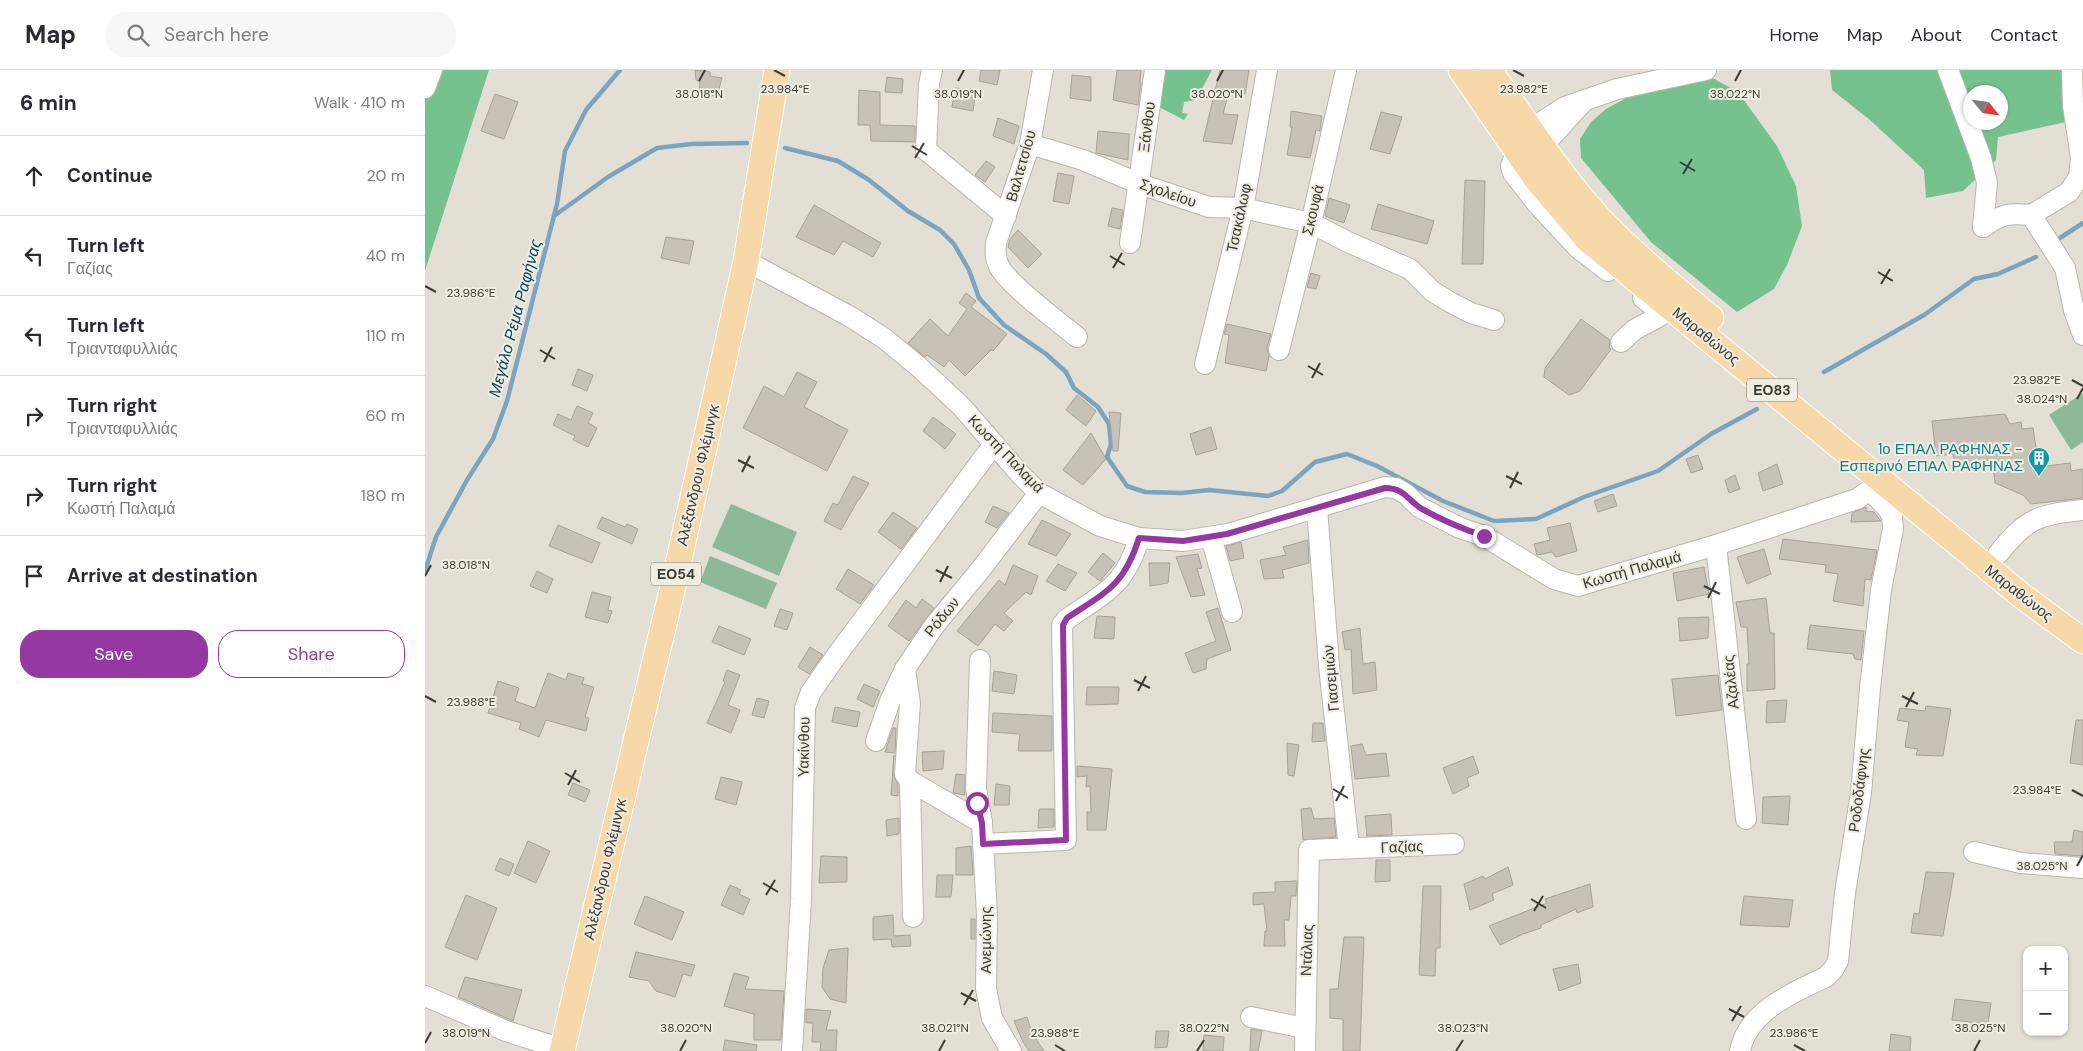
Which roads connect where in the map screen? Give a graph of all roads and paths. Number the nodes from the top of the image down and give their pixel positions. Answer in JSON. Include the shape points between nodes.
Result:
{"nodes":[{"id":1,"x":432,"y":70,"type":"edge"},
{"id":2,"x":777,"y":70,"type":"edge"},
{"id":3,"x":932,"y":70,"type":"edge"},
{"id":4,"x":1043,"y":70,"type":"edge"},
{"id":5,"x":1155,"y":70,"type":"edge"},
{"id":6,"x":1267,"y":70,"type":"edge"},
{"id":7,"x":1346,"y":70,"type":"edge"},
{"id":8,"x":1461,"y":70,"type":"edge"},
{"id":9,"x":1489,"y":70,"type":"edge"},
{"id":10,"x":1948,"y":70,"type":"edge"},
{"id":11,"x":1700,"y":71,"type":"edge"},
{"id":12,"x":2076,"y":71,"type":"edge"},
{"id":13,"x":425,"y":88,"type":"edge"},
{"id":14,"x":1537,"y":138,"type":"junction"},
{"id":15,"x":1030,"y":144,"type":"junction"},
{"id":16,"x":1518,"y":154,"type":"junction"},
{"id":17,"x":1140,"y":184,"type":"junction"},
{"id":18,"x":1243,"y":208,"type":"junction"},
{"id":19,"x":2031,"y":215,"type":"junction"},
{"id":20,"x":1006,"y":216,"type":"junction"},
{"id":21,"x":1311,"y":223,"type":"junction"},
{"id":22,"x":1130,"y":243,"type":"dead end"},
{"id":23,"x":747,"y":261,"type":"junction"},
{"id":24,"x":2077,"y":281,"type":"edge"},
{"id":25,"x":1493,"y":320,"type":"dead end"},
{"id":26,"x":2082,"y":329,"type":"edge"},
{"id":27,"x":1077,"y":337,"type":"dead end"},
{"id":28,"x":1621,"y":342,"type":"dead end"},
{"id":29,"x":1279,"y":350,"type":"dead end"},
{"id":30,"x":1205,"y":364,"type":"dead end"},
{"id":31,"x":994,"y":444,"type":"junction"},
{"id":32,"x":1874,"y":484,"type":"junction"},
{"id":33,"x":1039,"y":493,"type":"junction"},
{"id":34,"x":1317,"y":508,"type":"junction"},
{"id":35,"x":2083,"y":510,"type":"edge"},
{"id":36,"x":1211,"y":537,"type":"junction"},
{"id":37,"x":1139,"y":538,"type":"junction"},
{"id":38,"x":1716,"y":545,"type":"junction"},
{"id":39,"x":1997,"y":554,"type":"junction"},
{"id":40,"x":1232,"y":612,"type":"dead end"},
{"id":41,"x":2083,"y":620,"type":"edge"},
{"id":42,"x":2083,"y":641,"type":"edge"},
{"id":43,"x":980,"y":660,"type":"dead end"},
{"id":44,"x":905,"y":669,"type":"junction"},
{"id":45,"x":876,"y":741,"type":"dead end"},
{"id":46,"x":910,"y":781,"type":"junction"},
{"id":47,"x":1746,"y":820,"type":"dead end"},
{"id":48,"x":982,"y":823,"type":"junction"},
{"id":49,"x":983,"y":844,"type":"junction"},
{"id":50,"x":1454,"y":844,"type":"dead end"},
{"id":51,"x":1349,"y":848,"type":"junction"},
{"id":52,"x":1309,"y":850,"type":"joint"},
{"id":53,"x":1974,"y":852,"type":"dead end"},
{"id":54,"x":2083,"y":868,"type":"edge"},
{"id":55,"x":913,"y":917,"type":"dead end"},
{"id":56,"x":426,"y":996,"type":"edge"},
{"id":57,"x":1251,"y":1017,"type":"dead end"},
{"id":58,"x":1304,"y":1028,"type":"junction"},
{"id":59,"x":562,"y":1050,"type":"edge"},
{"id":60,"x":792,"y":1051,"type":"edge"},
{"id":61,"x":1011,"y":1051,"type":"edge"},
{"id":62,"x":1305,"y":1051,"type":"edge"},
{"id":63,"x":1740,"y":1051,"type":"edge"}],
"edges":[{"from":1,"to":13,"type":"street"},
{"from":2,"to":23,"type":"main road","name":"Αλέξανδρου Φλέμινγκ","number":"ΕΟ54"},
{"from":3,"to":20,"type":"street","name":"Βαλτετσίου","via":[[925,147],[929,154]]},
{"from":4,"to":15,"type":"street","name":"Βαλτετσίου"},
{"from":5,"to":17,"type":"street","name":"Ξάνθου"},
{"from":6,"to":18,"type":"street","name":"Τσακάλωφ"},
{"from":7,"to":21,"type":"street","name":"Σκουφά"},
{"from":8,"to":16,"type":"main road","name":"Μαραθώνος","number":"ΕΟ83"},
{"from":9,"to":14,"type":"main road","name":"Μαραθώνος","number":"ΕΟ83"},
{"from":10,"to":19,"type":"street","via":[[1987,183],[1983,227],[2008,214]]},
{"from":11,"to":14,"type":"street","via":[[1617,90],[1565,107]]},
{"from":12,"to":19,"type":"street","via":[[2073,106],[2081,158],[2079,177],[2069,192]]},
{"from":14,"to":16,"type":"street","via":[[1527,153]]},
{"from":14,"to":39,"type":"main road","name":"Μαραθώνος","number":"ΕΟ83","via":[[1598,216],[1664,279]]},
{"from":15,"to":17,"type":"street","name":"Σχολείου","via":[[1083,160]]},
{"from":15,"to":20,"type":"street","name":"Βαλτετσίου"},
{"from":16,"to":28,"type":"street","via":[[1511,166],[1513,173],[1563,232],[1578,248],[1660,312],[1658,318],[1634,330]]},
{"from":16,"to":32,"type":"main road","name":"Μαραθώνος","number":"ΕΟ83","via":[[1587,239]]},
{"from":17,"to":18,"type":"street","name":"Σχολείου","via":[[1209,207]]},
{"from":17,"to":22,"type":"street","name":"Ξάνθου"},
{"from":18,"to":21,"type":"street","name":"Σχολείου"},
{"from":18,"to":30,"type":"street","name":"Τσακάλωφ"},
{"from":19,"to":24,"type":"street"},
{"from":20,"to":27,"type":"street","via":[[996,243],[995,257],[1000,268],[1011,282]]},
{"from":21,"to":25,"type":"street","name":"Σχολείου","via":[[1410,269],[1448,301]]},
{"from":21,"to":29,"type":"street","name":"Σκουφά"},
{"from":23,"to":31,"type":"street","name":"Κωστή Παλαμά","via":[[885,339],[961,406]]},
{"from":23,"to":59,"type":"main road","name":"Αλέξανδρου Φλέμινγκ","number":"ΕΟ54","via":[[672,592]]},
{"from":24,"to":26,"type":"street","via":[[2074,310]]},
{"from":31,"to":33,"type":"street","name":"Κωστή Παλαμά"},
{"from":31,"to":60,"type":"street","name":"Υακίνθου","via":[[837,655],[811,692],[805,708],[801,899]]},
{"from":32,"to":38,"type":"street","name":"Κωστή Παλαμά","via":[[1857,499]]},
{"from":32,"to":42,"type":"main road","name":"Μαραθώνος","number":"ΕΟ83"},
{"from":32,"to":63,"type":"street","name":"Ροδοδάφνης","via":[[1892,516],[1893,529],[1881,590],[1861,793],[1838,961],[1826,977],[1763,1012],[1744,1034]]},
{"from":33,"to":37,"type":"street","name":"Κωστή Παλαμά","via":[[1100,526]]},
{"from":33,"to":44,"type":"street","name":"Ρόδων","via":[[934,626]]},
{"from":34,"to":36,"type":"street","name":"Κωστή Παλαμά"},
{"from":34,"to":38,"type":"street","name":"Κωστή Παλαμά","via":[[1395,488],[1419,507],[1484,536],[1554,579],[1578,586]]},
{"from":34,"to":51,"type":"street","name":"Γιασεμιών","via":[[1329,666]]},
{"from":35,"to":39,"type":"street","via":[[2036,518],[2021,528]]},
{"from":36,"to":37,"type":"street","name":"Κωστή Παλαμά","via":[[1183,541]]},
{"from":36,"to":40,"type":"street"},
{"from":37,"to":49,"type":"street","via":[[1120,580],[1067,618],[1063,625],[1066,840]]},
{"from":38,"to":47,"type":"street","name":"Αζαλέας"},
{"from":39,"to":41,"type":"main road","name":"Μαραθώνος","number":"ΕΟ83"},
{"from":43,"to":48,"type":"street","name":"Ανεμώνης","via":[[976,788]]},
{"from":44,"to":45,"type":"street","name":"Ρόδων"},
{"from":44,"to":46,"type":"street","via":[[910,703],[904,772]]},
{"from":46,"to":48,"type":"street"},
{"from":46,"to":55,"type":"street"},
{"from":48,"to":49,"type":"street","name":"Ανεμώνης"},
{"from":49,"to":61,"type":"street","name":"Ανεμώνης","via":[[988,1004],[992,1018]]},
{"from":50,"to":51,"type":"street","name":"Γαζίας"},
{"from":51,"to":52,"type":"street","name":"Γαζίας"},
{"from":52,"to":58,"type":"street","name":"Ντάλιας"},
{"from":53,"to":54,"type":"street","via":[[2021,864]]},
{"from":56,"to":59,"type":"street","via":[[506,1031]]},
{"from":57,"to":58,"type":"street"},
{"from":58,"to":62,"type":"street","name":"Ντάλιας"}]}
